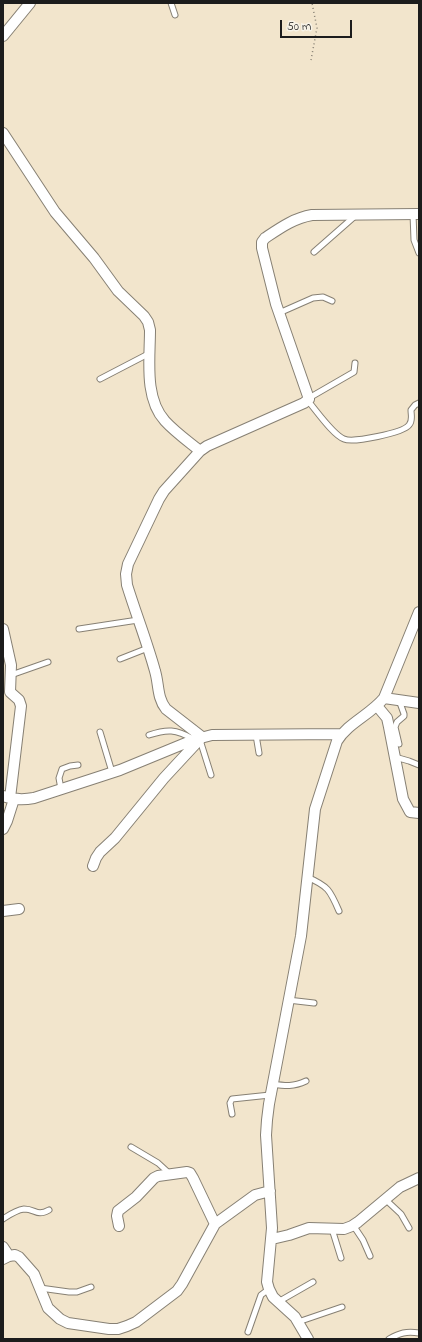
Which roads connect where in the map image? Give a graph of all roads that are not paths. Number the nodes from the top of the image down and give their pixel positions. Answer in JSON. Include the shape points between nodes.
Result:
{"nodes":[{"id":1,"x":30,"y":3,"type":"edge"},
{"id":2,"x":171,"y":3,"type":"edge"},
{"id":3,"x":175,"y":15,"type":"dead end"},
{"id":4,"x":3,"y":36,"type":"edge"},
{"id":5,"x":3,"y":133,"type":"edge"},
{"id":6,"x":357,"y":214,"type":"junction"},
{"id":7,"x":416,"y":214,"type":"edge"},
{"id":8,"x":314,"y":252,"type":"dead end"},
{"id":9,"x":419,"y":253,"type":"edge"},
{"id":10,"x":332,"y":301,"type":"dead end"},
{"id":11,"x":279,"y":313,"type":"junction"},
{"id":12,"x":150,"y":353,"type":"junction"},
{"id":13,"x":355,"y":362,"type":"dead end"},
{"id":14,"x":100,"y":379,"type":"dead end"},
{"id":15,"x":309,"y":399,"type":"junction"},
{"id":16,"x":419,"y":403,"type":"edge"},
{"id":17,"x":200,"y":451,"type":"junction"},
{"id":18,"x":419,"y":612,"type":"edge"},
{"id":19,"x":138,"y":620,"type":"junction"},
{"id":20,"x":3,"y":629,"type":"edge"},
{"id":21,"x":79,"y":629,"type":"dead end"},
{"id":22,"x":148,"y":648,"type":"junction"},
{"id":23,"x":120,"y":658,"type":"dead end"},
{"id":24,"x":48,"y":662,"type":"dead end"},
{"id":25,"x":11,"y":675,"type":"junction"},
{"id":26,"x":3,"y":687,"type":"edge"},
{"id":27,"x":12,"y":695,"type":"junction"},
{"id":28,"x":399,"y":700,"type":"junction"},
{"id":29,"x":380,"y":702,"type":"junction"},
{"id":30,"x":419,"y":703,"type":"edge"},
{"id":31,"x":100,"y":732,"type":"dead end"},
{"id":32,"x":341,"y":734,"type":"junction"},
{"id":33,"x":149,"y":735,"type":"dead end"},
{"id":34,"x":256,"y":735,"type":"junction"},
{"id":35,"x":198,"y":739,"type":"junction"},
{"id":36,"x":399,"y":744,"type":"dead end"},
{"id":37,"x":259,"y":753,"type":"dead end"},
{"id":38,"x":395,"y":756,"type":"junction"},
{"id":39,"x":78,"y":765,"type":"dead end"},
{"id":40,"x":419,"y":765,"type":"edge"},
{"id":41,"x":112,"y":772,"type":"junction"},
{"id":42,"x":211,"y":775,"type":"dead end"},
{"id":43,"x":60,"y":789,"type":"junction"},
{"id":44,"x":9,"y":798,"type":"edge"},
{"id":45,"x":419,"y":813,"type":"edge"},
{"id":46,"x":3,"y":829,"type":"edge"},
{"id":47,"x":93,"y":866,"type":"dead end"},
{"id":48,"x":307,"y":877,"type":"junction"},
{"id":49,"x":19,"y":909,"type":"dead end"},
{"id":50,"x":3,"y":911,"type":"edge"},
{"id":51,"x":339,"y":911,"type":"dead end"},
{"id":52,"x":288,"y":1000,"type":"junction"},
{"id":53,"x":314,"y":1003,"type":"dead end"},
{"id":54,"x":306,"y":1081,"type":"dead end"},
{"id":55,"x":272,"y":1084,"type":"junction"},
{"id":56,"x":270,"y":1095,"type":"junction"},
{"id":57,"x":232,"y":1114,"type":"dead end"},
{"id":58,"x":132,"y":1147,"type":"dead end"},
{"id":59,"x":170,"y":1174,"type":"junction"},
{"id":60,"x":419,"y":1178,"type":"edge"},
{"id":61,"x":270,"y":1191,"type":"junction"},
{"id":62,"x":385,"y":1199,"type":"junction"},
{"id":63,"x":49,"y":1210,"type":"dead end"},
{"id":64,"x":3,"y":1219,"type":"edge"},
{"id":65,"x":215,"y":1224,"type":"junction"},
{"id":66,"x":353,"y":1225,"type":"junction"},
{"id":67,"x":119,"y":1226,"type":"dead end"},
{"id":68,"x":409,"y":1228,"type":"dead end"},
{"id":69,"x":332,"y":1229,"type":"junction"},
{"id":70,"x":272,"y":1239,"type":"junction"},
{"id":71,"x":3,"y":1246,"type":"edge"},
{"id":72,"x":370,"y":1256,"type":"dead end"},
{"id":73,"x":6,"y":1258,"type":"edge"},
{"id":74,"x":341,"y":1258,"type":"dead end"},
{"id":75,"x":313,"y":1282,"type":"dead end"},
{"id":76,"x":91,"y":1287,"type":"dead end"},
{"id":77,"x":40,"y":1288,"type":"junction"},
{"id":78,"x":269,"y":1289,"type":"junction"},
{"id":79,"x":278,"y":1302,"type":"junction"},
{"id":80,"x":342,"y":1307,"type":"dead end"},
{"id":81,"x":298,"y":1322,"type":"junction"},
{"id":82,"x":248,"y":1332,"type":"dead end"},
{"id":83,"x":419,"y":1333,"type":"edge"},
{"id":84,"x":308,"y":1339,"type":"edge"},
{"id":85,"x":389,"y":1339,"type":"edge"}],
"edges":[{"from":1,"to":4,"type":"street"},
{"from":2,"to":3,"type":"lane"},
{"from":5,"to":12,"type":"street","via":[[60,219],[94,258],[118,291],[144,316],[150,330]]},
{"from":6,"to":7,"type":"street"},
{"from":6,"to":8,"type":"lane"},
{"from":6,"to":11,"type":"street","via":[[303,216],[265,238],[262,248]]},
{"from":7,"to":9,"type":"lane","via":[[414,240]]},
{"from":10,"to":11,"type":"lane","via":[[323,297],[313,298]]},
{"from":11,"to":15,"type":"street"},
{"from":12,"to":14,"type":"lane"},
{"from":12,"to":17,"type":"street","via":[[151,388],[158,411]]},
{"from":13,"to":15,"type":"lane","via":[[354,372]]},
{"from":15,"to":16,"type":"lane","via":[[333,431],[343,439],[351,440],[398,432],[409,426],[411,410]]},
{"from":15,"to":17,"type":"street"},
{"from":17,"to":19,"type":"street","via":[[164,491],[128,564],[127,585]]},
{"from":18,"to":29,"type":"street"},
{"from":19,"to":21,"type":"lane"},
{"from":19,"to":22,"type":"street"},
{"from":20,"to":25,"type":"street"},
{"from":22,"to":23,"type":"lane"},
{"from":22,"to":35,"type":"street","via":[[162,704]]},
{"from":24,"to":25,"type":"lane"},
{"from":25,"to":27,"type":"street"},
{"from":26,"to":27,"type":"lane"},
{"from":27,"to":44,"type":"street","via":[[19,700],[21,706]]},
{"from":28,"to":29,"type":"street"},
{"from":28,"to":30,"type":"street"},
{"from":28,"to":36,"type":"lane","via":[[404,714],[395,726]]},
{"from":29,"to":32,"type":"street"},
{"from":29,"to":38,"type":"street","via":[[387,718]]},
{"from":31,"to":41,"type":"lane"},
{"from":32,"to":34,"type":"street"},
{"from":32,"to":48,"type":"street","via":[[315,809]]},
{"from":33,"to":35,"type":"lane","via":[[172,730]]},
{"from":34,"to":35,"type":"street","via":[[212,735]]},
{"from":34,"to":37,"type":"lane"},
{"from":35,"to":41,"type":"street"},
{"from":35,"to":42,"type":"lane"},
{"from":35,"to":47,"type":"street","via":[[115,838],[100,852]]},
{"from":38,"to":40,"type":"lane"},
{"from":38,"to":45,"type":"street","via":[[406,807],[410,812]]},
{"from":39,"to":43,"type":"lane","via":[[62,769],[59,778]]},
{"from":41,"to":43,"type":"street"},
{"from":43,"to":44,"type":"street","via":[[24,800]]},
{"from":44,"to":46,"type":"street","via":[[7,821]]},
{"from":48,"to":51,"type":"lane","via":[[322,883],[328,889]]},
{"from":48,"to":52,"type":"street","via":[[301,936]]},
{"from":49,"to":50,"type":"street"},
{"from":52,"to":53,"type":"lane"},
{"from":52,"to":55,"type":"street"},
{"from":54,"to":55,"type":"lane","via":[[289,1087]]},
{"from":55,"to":56,"type":"street"},
{"from":56,"to":57,"type":"lane","via":[[232,1099]]},
{"from":56,"to":61,"type":"street","via":[[266,1135]]},
{"from":58,"to":59,"type":"lane"},
{"from":59,"to":65,"type":"street","via":[[190,1173]]},
{"from":59,"to":67,"type":"street","via":[[154,1178],[118,1211]]},
{"from":60,"to":62,"type":"street","via":[[400,1187]]},
{"from":61,"to":65,"type":"street","via":[[255,1195]]},
{"from":61,"to":70,"type":"street"},
{"from":62,"to":66,"type":"street"},
{"from":62,"to":68,"type":"lane","via":[[401,1214]]},
{"from":63,"to":64,"type":"lane","via":[[40,1214],[24,1209],[18,1210]]},
{"from":65,"to":77,"type":"street","via":[[177,1291],[127,1326],[109,1329],[68,1323],[48,1308]]},
{"from":66,"to":69,"type":"street","via":[[344,1229]]},
{"from":66,"to":72,"type":"lane"},
{"from":69,"to":70,"type":"street","via":[[309,1228]]},
{"from":69,"to":74,"type":"lane"},
{"from":70,"to":78,"type":"street","via":[[267,1282]]},
{"from":71,"to":73,"type":"street"},
{"from":73,"to":77,"type":"street","via":[[14,1255],[19,1257],[34,1274]]},
{"from":75,"to":79,"type":"lane"},
{"from":76,"to":77,"type":"lane","via":[[77,1292]]},
{"from":78,"to":79,"type":"street"},
{"from":78,"to":82,"type":"lane","via":[[261,1295]]},
{"from":79,"to":81,"type":"street"},
{"from":80,"to":81,"type":"lane"},
{"from":81,"to":84,"type":"street"},
{"from":83,"to":85,"type":"lane","via":[[401,1333]]}]}
